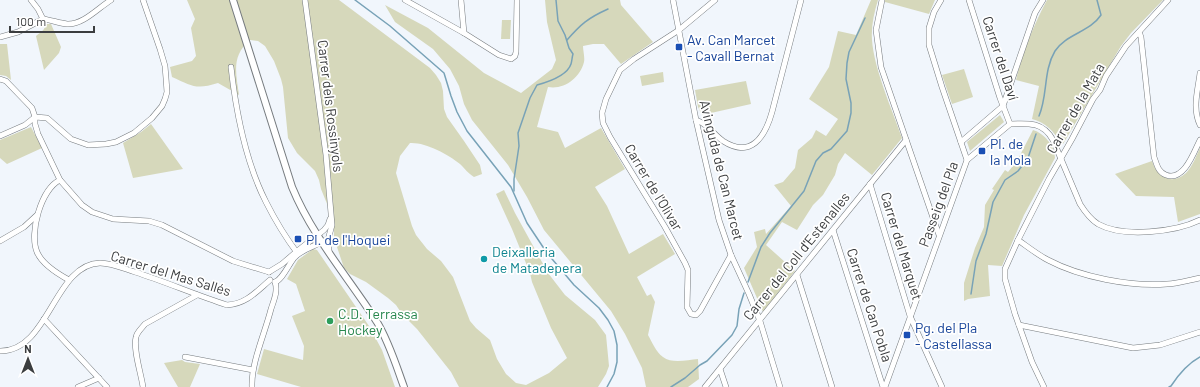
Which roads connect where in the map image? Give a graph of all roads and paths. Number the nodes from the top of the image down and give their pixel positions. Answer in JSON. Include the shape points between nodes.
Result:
{"nodes":[{"id":1,"x":32,"y":0,"type":"edge"},
{"id":2,"x":110,"y":0,"type":"edge"},
{"id":3,"x":143,"y":0,"type":"edge"},
{"id":4,"x":233,"y":0,"type":"edge"},
{"id":5,"x":305,"y":0,"type":"edge"},
{"id":6,"x":405,"y":0,"type":"edge"},
{"id":7,"x":461,"y":0,"type":"edge"},
{"id":8,"x":517,"y":0,"type":"edge"},
{"id":9,"x":673,"y":0,"type":"edge"},
{"id":10,"x":715,"y":0,"type":"edge"},
{"id":11,"x":801,"y":0,"type":"edge"},
{"id":12,"x":882,"y":0,"type":"edge"},
{"id":13,"x":941,"y":0,"type":"edge"},
{"id":14,"x":970,"y":0,"type":"edge"},
{"id":15,"x":1043,"y":0,"type":"edge"},
{"id":16,"x":1168,"y":0,"type":"edge"},
{"id":17,"x":43,"y":19,"type":"junction"},
{"id":18,"x":679,"y":30,"type":"junction"},
{"id":19,"x":1139,"y":32,"type":"junction"},
{"id":20,"x":464,"y":33,"type":"junction"},
{"id":21,"x":0,"y":37,"type":"edge"},
{"id":22,"x":231,"y":67,"type":"dead end"},
{"id":23,"x":1200,"y":72,"type":"edge"},
{"id":24,"x":0,"y":79,"type":"edge"},
{"id":25,"x":1003,"y":106,"type":"junction"},
{"id":26,"x":35,"y":118,"type":"junction"},
{"id":27,"x":696,"y":120,"type":"junction"},
{"id":28,"x":1010,"y":124,"type":"junction"},
{"id":29,"x":1200,"y":125,"type":"edge"},
{"id":30,"x":0,"y":136,"type":"edge"},
{"id":31,"x":906,"y":140,"type":"junction"},
{"id":32,"x":1200,"y":140,"type":"edge"},
{"id":33,"x":961,"y":142,"type":"junction"},
{"id":34,"x":1060,"y":157,"type":"junction"},
{"id":35,"x":967,"y":160,"type":"junction"},
{"id":36,"x":60,"y":180,"type":"junction"},
{"id":37,"x":870,"y":184,"type":"junction"},
{"id":38,"x":38,"y":215,"type":"junction"},
{"id":39,"x":331,"y":216,"type":"junction"},
{"id":40,"x":1200,"y":220,"type":"edge"},
{"id":41,"x":311,"y":225,"type":"junction"},
{"id":42,"x":326,"y":227,"type":"junction"},
{"id":43,"x":833,"y":230,"type":"junction"},
{"id":44,"x":330,"y":232,"type":"junction"},
{"id":45,"x":317,"y":235,"type":"junction"},
{"id":46,"x":939,"y":235,"type":"junction"},
{"id":47,"x":1018,"y":240,"type":"junction"},
{"id":48,"x":0,"y":241,"type":"edge"},
{"id":49,"x":322,"y":242,"type":"junction"},
{"id":50,"x":329,"y":252,"type":"junction"},
{"id":51,"x":297,"y":253,"type":"junction"},
{"id":52,"x":731,"y":255,"type":"junction"},
{"id":53,"x":274,"y":269,"type":"junction"},
{"id":54,"x":269,"y":272,"type":"junction"},
{"id":55,"x":797,"y":275,"type":"junction"},
{"id":56,"x":281,"y":276,"type":"junction"},
{"id":57,"x":1200,"y":278,"type":"edge"},
{"id":58,"x":69,"y":280,"type":"junction"},
{"id":59,"x":272,"y":281,"type":"junction"},
{"id":60,"x":197,"y":295,"type":"junction"},
{"id":61,"x":910,"y":316,"type":"junction"},
{"id":62,"x":44,"y":319,"type":"junction"},
{"id":63,"x":760,"y":321,"type":"junction"},
{"id":64,"x":1019,"y":325,"type":"junction"},
{"id":65,"x":1200,"y":332,"type":"edge"},
{"id":66,"x":0,"y":352,"type":"edge"},
{"id":67,"x":185,"y":357,"type":"dead end"},
{"id":68,"x":720,"y":369,"type":"junction"},
{"id":69,"x":253,"y":370,"type":"junction"},
{"id":70,"x":99,"y":378,"type":"junction"},
{"id":71,"x":78,"y":387,"type":"edge"},
{"id":72,"x":107,"y":387,"type":"edge"},
{"id":73,"x":143,"y":387,"type":"edge"},
{"id":74,"x":252,"y":387,"type":"edge"},
{"id":75,"x":404,"y":387,"type":"edge"},
{"id":76,"x":705,"y":387,"type":"edge"},
{"id":77,"x":726,"y":387,"type":"edge"},
{"id":78,"x":780,"y":387,"type":"edge"},
{"id":79,"x":832,"y":387,"type":"edge"},
{"id":80,"x":884,"y":387,"type":"edge"},
{"id":81,"x":942,"y":387,"type":"edge"},
{"id":82,"x":1044,"y":387,"type":"edge"}],
"edges":[{"from":1,"to":17,"type":"street"},
{"from":2,"to":17,"type":"street","via":[[76,23]]},
{"from":3,"to":26,"type":"street","via":[[165,66],[167,92],[162,106],[148,123],[116,142],[88,145],[71,139],[47,118]]},
{"from":4,"to":41,"type":"street","via":[[292,187],[298,204]]},
{"from":5,"to":39,"type":"street","name":"Carrer dels Rossinyols"},
{"from":6,"to":20,"type":"street"},
{"from":7,"to":20,"type":"street"},
{"from":8,"to":20,"type":"street","via":[[517,44],[514,58],[499,55]]},
{"from":9,"to":18,"type":"street","name":"Avinguda de Can Marcet"},
{"from":10,"to":18,"type":"street"},
{"from":11,"to":27,"type":"street","via":[[772,112],[760,139],[749,146],[736,146],[723,141],[705,124]]},
{"from":12,"to":31,"type":"street","via":[[876,30],[879,53]]},
{"from":13,"to":33,"type":"street","via":[[931,20],[929,45]]},
{"from":14,"to":25,"type":"street","name":"Carrer del Daví"},
{"from":15,"to":25,"type":"street","via":[[1035,13]]},
{"from":16,"to":19,"type":"street","name":"Carrer de la Mata"},
{"from":17,"to":21,"type":"street","via":[[18,32]]},
{"from":18,"to":27,"type":"street","name":"Avinguda de Can Marcet"},
{"from":18,"to":52,"type":"street","name":"Carrer de l'Olivar","via":[[620,70],[603,108],[602,119],[610,137],[685,263],[688,270],[687,307],[690,313],[694,315],[700,311]]},
{"from":19,"to":32,"type":"street","via":[[1154,157],[1158,169],[1169,176],[1178,175],[1186,167]]},
{"from":19,"to":34,"type":"street","name":"Carrer de la Mata","via":[[1109,72]]},
{"from":22,"to":51,"type":"street","via":[[237,109],[255,177],[270,210]]},
{"from":23,"to":29,"type":"street","via":[[1195,108]]},
{"from":24,"to":26,"type":"street","via":[[6,81],[32,108]]},
{"from":25,"to":28,"type":"street","name":"Carrer del Daví"},
{"from":25,"to":33,"type":"street"},
{"from":26,"to":30,"type":"street"},
{"from":26,"to":36,"type":"street","via":[[38,134]]},
{"from":27,"to":52,"type":"street","name":"Avinguda de Can Marcet","via":[[719,220]]},
{"from":28,"to":34,"type":"street","via":[[1035,124],[1049,132]]},
{"from":28,"to":35,"type":"street","name":"Passeig del Pla"},
{"from":31,"to":37,"type":"street","name":"Carrer del Coll d'Estenalles"},
{"from":31,"to":46,"type":"street"},
{"from":33,"to":35,"type":"street"},
{"from":34,"to":40,"type":"street","via":[[1085,213],[1098,224],[1124,231],[1157,231],[1181,227]]},
{"from":34,"to":47,"type":"street","name":"Carrer de la Mata"},
{"from":35,"to":46,"type":"street","name":"Passeig del Pla"},
{"from":36,"to":38,"type":"street","via":[[50,188]]},
{"from":36,"to":54,"type":"street","via":[[82,205],[92,212],[113,219],[149,221],[162,225],[234,261]]},
{"from":37,"to":43,"type":"street","name":"Carrer del Coll d'Estenalles"},
{"from":37,"to":61,"type":"street","name":"Carrer del Marquet"},
{"from":38,"to":48,"type":"street"},
{"from":38,"to":58,"type":"street","via":[[35,234],[37,253],[48,265]]},
{"from":39,"to":42,"type":"street","name":"Carrer dels Rossinyols"},
{"from":39,"to":44,"type":"street","name":"Carrer dels Rossinyols"},
{"from":41,"to":42,"type":"street","via":[[321,229]]},
{"from":41,"to":45,"type":"street"},
{"from":42,"to":45,"type":"street","name":"Carrer dels Rossinyols"},
{"from":43,"to":55,"type":"street","name":"Carrer del Coll d'Estenalles"},
{"from":43,"to":80,"type":"street","name":"Carrer de Can Pobla"},
{"from":44,"to":49,"type":"street"},
{"from":44,"to":50,"type":"street","name":"Carrer dels Rossinyols"},
{"from":45,"to":49,"type":"street"},
{"from":45,"to":51,"type":"street","name":"Carrer dels Rossinyols"},
{"from":46,"to":61,"type":"street","name":"Passeig del Pla"},
{"from":47,"to":57,"type":"street","via":[[1047,260],[1093,277],[1153,285],[1176,284]]},
{"from":47,"to":64,"type":"street","name":"Carrer de la Mata","via":[[1005,269]]},
{"from":49,"to":50,"type":"street"},
{"from":49,"to":51,"type":"street"},
{"from":50,"to":75,"type":"street","via":[[377,323]]},
{"from":51,"to":53,"type":"street"},
{"from":51,"to":56,"type":"street"},
{"from":52,"to":63,"type":"street","name":"Avinguda de Can Marcet"},
{"from":53,"to":54,"type":"street"},
{"from":53,"to":56,"type":"street","via":[[280,271]]},
{"from":54,"to":59,"type":"street"},
{"from":55,"to":63,"type":"street","name":"Carrer del Coll d'Estenalles"},
{"from":55,"to":79,"type":"street"},
{"from":56,"to":59,"type":"street","via":[[279,280]]},
{"from":58,"to":60,"type":"street","name":"Carrer del Mas Sallés","via":[[86,267],[100,263],[130,270]]},
{"from":58,"to":62,"type":"street","name":"Carrer del Mas Sallés"},
{"from":59,"to":60,"type":"street","name":"Carrer del Mas Sallés","via":[[252,297],[235,305],[227,305]]},
{"from":59,"to":69,"type":"street","via":[[277,288]]},
{"from":60,"to":73,"type":"street","via":[[145,324],[139,331],[136,346]]},
{"from":61,"to":80,"type":"street","name":"Passeig del Pla"},
{"from":61,"to":81,"type":"street","name":"Carrer del Marquet"},
{"from":62,"to":66,"type":"street","name":"Carrer del Mas Sallés","via":[[28,340],[18,348]]},
{"from":62,"to":70,"type":"street"},
{"from":63,"to":68,"type":"street","name":"Carrer del Coll d'Estenalles"},
{"from":63,"to":78,"type":"street","name":"Avinguda de Can Marcet"},
{"from":64,"to":65,"type":"street","via":[[1133,348],[1160,345]]},
{"from":64,"to":82,"type":"street","name":"Carrer de la Mata"},
{"from":67,"to":69,"type":"street"},
{"from":68,"to":76,"type":"street","name":"Carrer del Coll d'Estenalles"},
{"from":68,"to":77,"type":"street"},
{"from":69,"to":74,"type":"street"},
{"from":70,"to":71,"type":"street"},
{"from":70,"to":72,"type":"street"}]}
